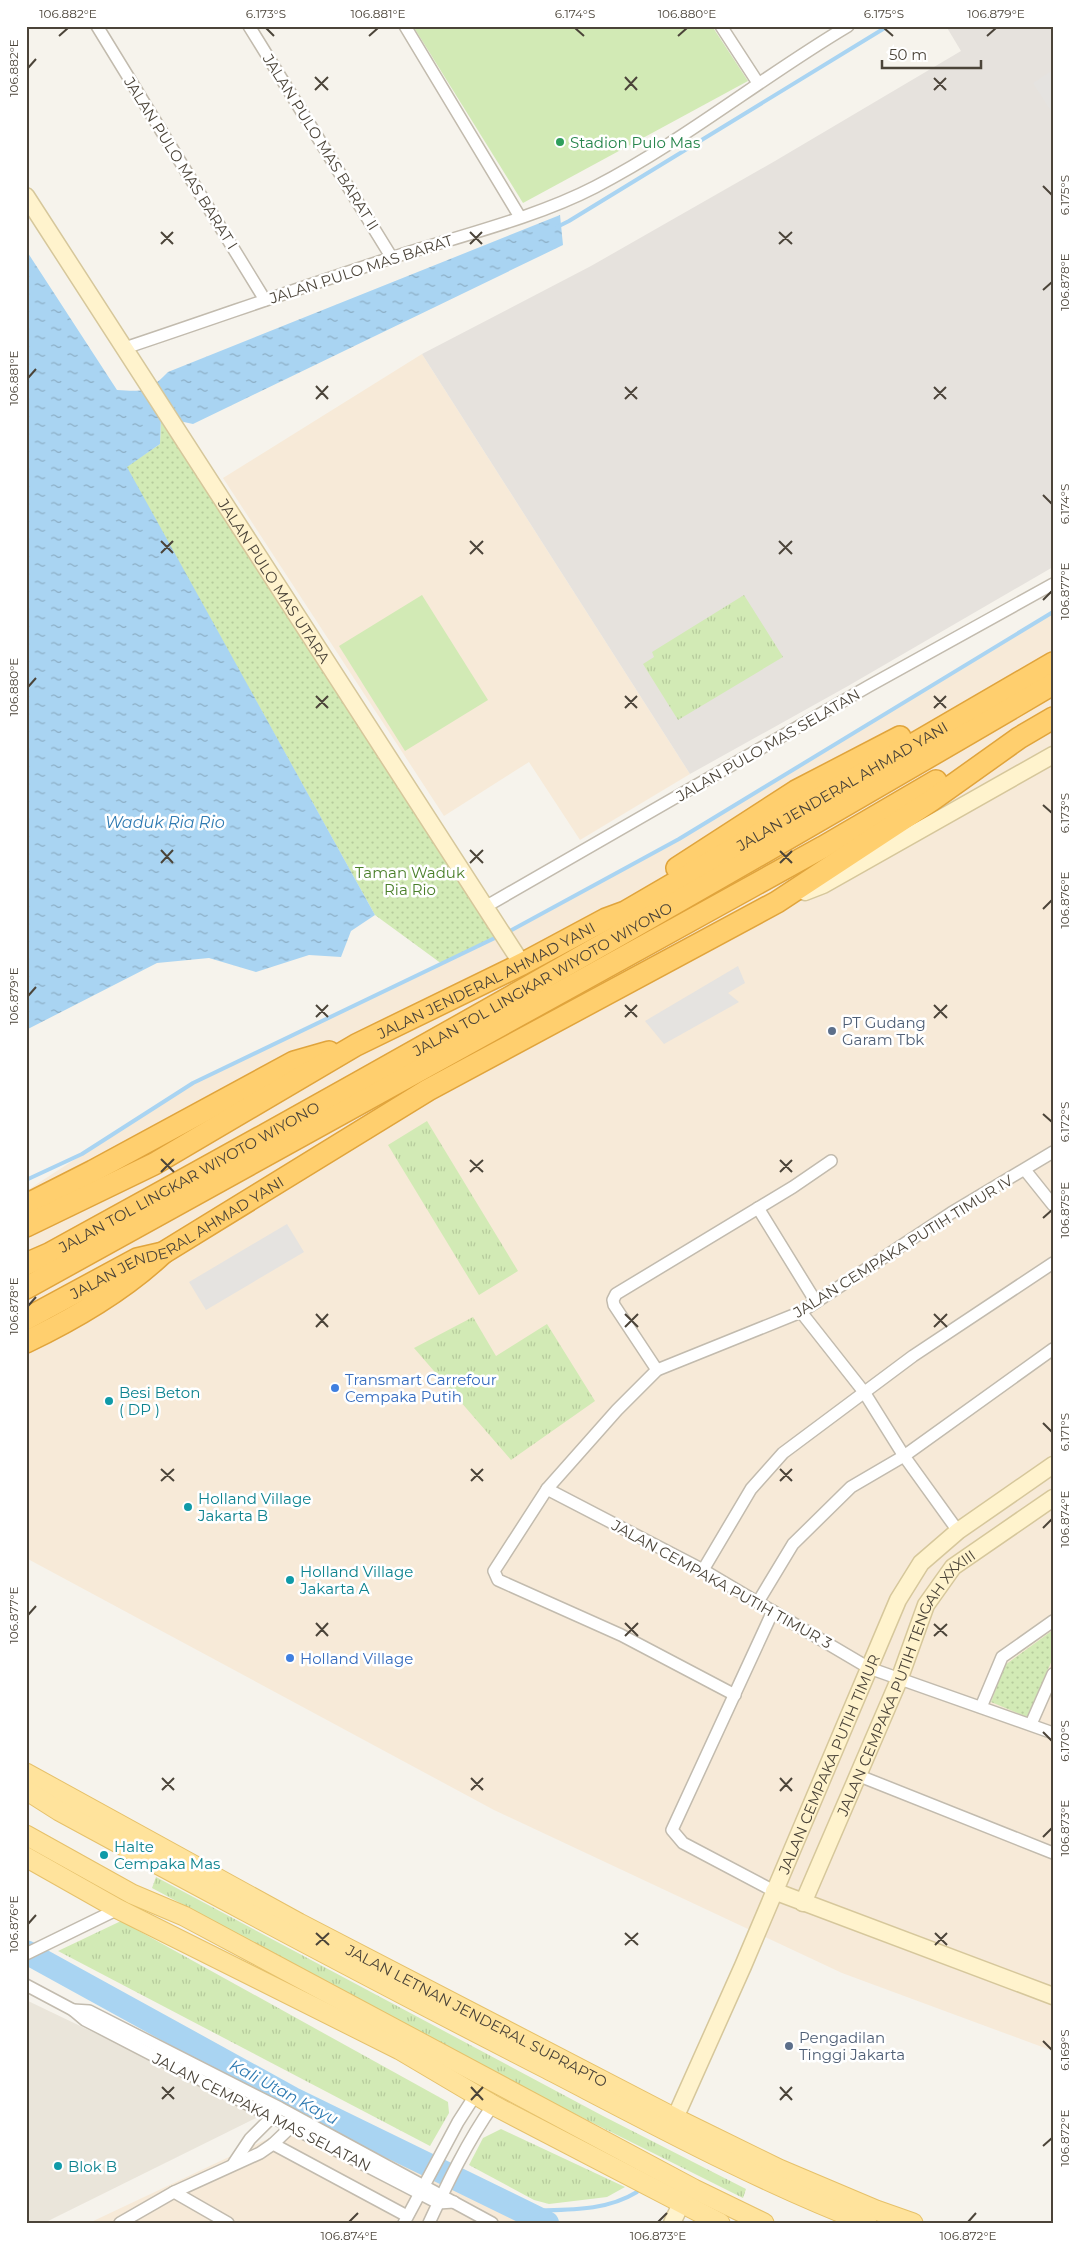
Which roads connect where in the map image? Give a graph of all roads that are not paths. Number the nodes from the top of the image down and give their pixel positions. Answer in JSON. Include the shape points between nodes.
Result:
{"nodes":[{"id":1,"x":97,"y":26,"type":"edge"},
{"id":2,"x":249,"y":26,"type":"edge"},
{"id":3,"x":404,"y":26,"type":"edge"},
{"id":4,"x":721,"y":26,"type":"edge"},
{"id":5,"x":848,"y":26,"type":"edge"},
{"id":6,"x":833,"y":30,"type":"edge"},
{"id":7,"x":758,"y":83,"type":"junction"},
{"id":8,"x":26,"y":196,"type":"edge"},
{"id":9,"x":520,"y":216,"type":"junction"},
{"id":10,"x":392,"y":258,"type":"junction"},
{"id":11,"x":265,"y":300,"type":"junction"},
{"id":12,"x":130,"y":355,"type":"junction"},
{"id":13,"x":1053,"y":584,"type":"edge"},
{"id":14,"x":1053,"y":654,"type":"edge"},
{"id":15,"x":1053,"y":663,"type":"edge"},
{"id":16,"x":1053,"y":684,"type":"edge"},
{"id":17,"x":1053,"y":713,"type":"edge"},
{"id":18,"x":1053,"y":718,"type":"edge"},
{"id":19,"x":1053,"y":729,"type":"edge"},
{"id":20,"x":1053,"y":755,"type":"edge"},
{"id":21,"x":786,"y":899,"type":"junction"},
{"id":22,"x":486,"y":909,"type":"junction"},
{"id":23,"x":606,"y":919,"type":"junction"},
{"id":24,"x":518,"y":959,"type":"junction"},
{"id":25,"x":356,"y":1045,"type":"junction"},
{"id":26,"x":325,"y":1152,"type":"junction"},
{"id":27,"x":1053,"y":1152,"type":"edge"},
{"id":28,"x":830,"y":1161,"type":"dead end"},
{"id":29,"x":154,"y":1164,"type":"junction"},
{"id":30,"x":1025,"y":1170,"type":"junction"},
{"id":31,"x":26,"y":1205,"type":"edge"},
{"id":32,"x":1053,"y":1205,"type":"edge"},
{"id":33,"x":758,"y":1208,"type":"junction"},
{"id":34,"x":26,"y":1226,"type":"edge"},
{"id":35,"x":26,"y":1241,"type":"edge"},
{"id":36,"x":163,"y":1253,"type":"junction"},
{"id":37,"x":1053,"y":1262,"type":"edge"},
{"id":38,"x":26,"y":1264,"type":"edge"},
{"id":39,"x":26,"y":1288,"type":"edge"},
{"id":40,"x":26,"y":1298,"type":"edge"},
{"id":41,"x":816,"y":1302,"type":"junction"},
{"id":42,"x":801,"y":1312,"type":"junction"},
{"id":43,"x":26,"y":1319,"type":"edge"},
{"id":44,"x":26,"y":1342,"type":"edge"},
{"id":45,"x":1053,"y":1349,"type":"edge"},
{"id":46,"x":657,"y":1370,"type":"junction"},
{"id":47,"x":864,"y":1392,"type":"junction"},
{"id":48,"x":904,"y":1456,"type":"junction"},
{"id":49,"x":1053,"y":1465,"type":"edge"},
{"id":50,"x":547,"y":1489,"type":"junction"},
{"id":51,"x":1053,"y":1498,"type":"edge"},
{"id":52,"x":958,"y":1532,"type":"junction"},
{"id":53,"x":703,"y":1570,"type":"junction"},
{"id":54,"x":758,"y":1602,"type":"junction"},
{"id":55,"x":773,"y":1611,"type":"junction"},
{"id":56,"x":1053,"y":1621,"type":"edge"},
{"id":57,"x":872,"y":1669,"type":"junction"},
{"id":58,"x":1053,"y":1674,"type":"edge"},
{"id":59,"x":895,"y":1679,"type":"junction"},
{"id":60,"x":735,"y":1695,"type":"junction"},
{"id":61,"x":981,"y":1707,"type":"junction"},
{"id":62,"x":1031,"y":1724,"type":"junction"},
{"id":63,"x":1053,"y":1733,"type":"edge"},
{"id":64,"x":26,"y":1773,"type":"edge"},
{"id":65,"x":857,"y":1775,"type":"junction"},
{"id":66,"x":26,"y":1790,"type":"edge"},
{"id":67,"x":26,"y":1834,"type":"edge"},
{"id":68,"x":1053,"y":1853,"type":"edge"},
{"id":69,"x":26,"y":1857,"type":"edge"},
{"id":70,"x":788,"y":1897,"type":"junction"},
{"id":71,"x":118,"y":1909,"type":"junction"},
{"id":72,"x":26,"y":1954,"type":"edge"},
{"id":73,"x":26,"y":1985,"type":"edge"},
{"id":74,"x":1053,"y":1996,"type":"edge"},
{"id":75,"x":74,"y":2010,"type":"junction"},
{"id":76,"x":474,"y":2012,"type":"junction"},
{"id":77,"x":489,"y":2040,"type":"junction"},
{"id":78,"x":476,"y":2094,"type":"junction"},
{"id":79,"x":492,"y":2104,"type":"junction"},
{"id":80,"x":280,"y":2108,"type":"junction"},
{"id":81,"x":272,"y":2118,"type":"junction"},
{"id":82,"x":299,"y":2118,"type":"junction"},
{"id":83,"x":675,"y":2118,"type":"junction"},
{"id":84,"x":291,"y":2127,"type":"junction"},
{"id":85,"x":273,"y":2144,"type":"junction"},
{"id":86,"x":234,"y":2163,"type":"junction"},
{"id":87,"x":646,"y":2163,"type":"junction"},
{"id":88,"x":626,"y":2172,"type":"junction"},
{"id":89,"x":421,"y":2189,"type":"junction"},
{"id":90,"x":174,"y":2192,"type":"junction"},
{"id":91,"x":440,"y":2198,"type":"junction"},
{"id":92,"x":681,"y":2204,"type":"junction"},
{"id":93,"x":830,"y":2216,"type":"edge"},
{"id":94,"x":405,"y":2219,"type":"edge"},
{"id":95,"x":120,"y":2223,"type":"edge"},
{"id":96,"x":228,"y":2223,"type":"edge"},
{"id":97,"x":429,"y":2223,"type":"edge"},
{"id":98,"x":492,"y":2223,"type":"edge"},
{"id":99,"x":672,"y":2223,"type":"edge"},
{"id":100,"x":720,"y":2223,"type":"edge"},
{"id":101,"x":764,"y":2223,"type":"edge"},
{"id":102,"x":867,"y":2223,"type":"edge"},
{"id":103,"x":913,"y":2223,"type":"edge"}],
"edges":[{"from":1,"to":11,"type":"street","name":"JALAN PULO MAS BARAT I"},
{"from":2,"to":10,"type":"street","name":"JALAN PULO MAS BARAT II"},
{"from":3,"to":9,"type":"street"},
{"from":4,"to":7,"type":"street"},
{"from":5,"to":6,"type":"street","name":"JALAN PULO MAS BARAT"},
{"from":6,"to":7,"type":"street","name":"JALAN PULO MAS BARAT"},
{"from":7,"to":9,"type":"street","name":"JALAN PULO MAS BARAT","via":[[594,188]]},
{"from":8,"to":12,"type":"street","name":"JALAN PULO MAS UTARA"},
{"from":9,"to":10,"type":"street","name":"JALAN PULO MAS BARAT"},
{"from":10,"to":11,"type":"street","name":"JALAN PULO MAS BARAT"},
{"from":11,"to":12,"type":"street","name":"JALAN PULO MAS BARAT"},
{"from":12,"to":22,"type":"street","name":"JALAN PULO MAS UTARA","via":[[181,439]]},
{"from":13,"to":22,"type":"street","name":"JALAN PULO MAS SELATAN","via":[[869,686]]},
{"from":14,"to":23,"type":"highway","via":[[956,709],[796,791],[620,905]]},
{"from":15,"to":23,"type":"highway","name":"JALAN JENDERAL AHMAD YANI","via":[[625,912]]},
{"from":16,"to":38,"type":"highway","name":"JALAN TOL LINGKAR WIYOTO WIYONO","via":[[312,1110]]},
{"from":17,"to":39,"type":"highway","name":"JALAN TOL LINGKAR WIYOTO WIYONO","via":[[814,852]]},
{"from":18,"to":21,"type":"highway","name":"JALAN JENDERAL AHMAD YANI","via":[[1019,738]]},
{"from":19,"to":21,"type":"highway"},
{"from":20,"to":21,"type":"street","name":"JALAN JENDERAL AHMAD YANI","via":[[822,884]]},
{"from":21,"to":26,"type":"highway","name":"JALAN JENDERAL AHMAD YANI","via":[[454,1076]]},
{"from":22,"to":24,"type":"street","name":"JALAN PULO MAS UTARA"},
{"from":23,"to":24,"type":"highway","name":"JALAN JENDERAL AHMAD YANI"},
{"from":24,"to":25,"type":"highway","name":"JALAN JENDERAL AHMAD YANI"},
{"from":25,"to":29,"type":"highway","name":"JALAN JENDERAL AHMAD YANI"},
{"from":25,"to":31,"type":"highway","via":[[294,1062]]},
{"from":26,"to":36,"type":"highway","name":"JALAN JENDERAL AHMAD YANI"},
{"from":26,"to":40,"type":"highway","name":"JALAN JENDERAL AHMAD YANI","via":[[306,1149]]},
{"from":27,"to":30,"type":"street","name":"JALAN CEMPAKA PUTIH TIMUR IV"},
{"from":28,"to":33,"type":"street"},
{"from":29,"to":34,"type":"highway","name":"JALAN JENDERAL AHMAD YANI"},
{"from":29,"to":35,"type":"highway","name":"JALAN JENDERAL AHMAD YANI"},
{"from":30,"to":32,"type":"street"},
{"from":30,"to":41,"type":"street","name":"JALAN CEMPAKA PUTIH TIMUR IV","via":[[952,1212]]},
{"from":33,"to":41,"type":"street"},
{"from":33,"to":46,"type":"street","via":[[616,1294],[614,1305]]},
{"from":36,"to":43,"type":"highway","name":"JALAN JENDERAL AHMAD YANI","via":[[137,1259]]},
{"from":36,"to":44,"type":"highway","via":[[142,1273],[50,1331]]},
{"from":37,"to":47,"type":"street"},
{"from":41,"to":42,"type":"street","name":"JALAN CEMPAKA PUTIH TIMUR IV"},
{"from":42,"to":46,"type":"street","name":"JALAN CEMPAKA PUTIH TIMUR IV"},
{"from":42,"to":47,"type":"street"},
{"from":45,"to":48,"type":"street"},
{"from":46,"to":50,"type":"street","name":"JALAN CEMPAKA PUTIH TIMUR IV"},
{"from":47,"to":48,"type":"street"},
{"from":47,"to":53,"type":"street","via":[[769,1467],[740,1505]]},
{"from":48,"to":52,"type":"street"},
{"from":48,"to":54,"type":"street","via":[[851,1487],[825,1510],[793,1544]]},
{"from":49,"to":52,"type":"street","name":"JALAN CEMPAKA PUTIH TIMUR"},
{"from":50,"to":53,"type":"street","name":"JALAN CEMPAKA PUTIH TIMUR 3"},
{"from":50,"to":60,"type":"street","name":"JALAN CEMPAKA PUTIH TIMUR IV","via":[[494,1571],[498,1580],[621,1635]]},
{"from":51,"to":59,"type":"street","name":"JALAN CEMPAKA PUTIH TENGAH XXXIII","via":[[953,1567],[926,1605]]},
{"from":52,"to":57,"type":"street","name":"JALAN CEMPAKA PUTIH TIMUR","via":[[921,1563],[898,1600]]},
{"from":53,"to":54,"type":"street","name":"JALAN CEMPAKA PUTIH TIMUR 3"},
{"from":54,"to":55,"type":"street","name":"JALAN CEMPAKA PUTIH TIMUR 3"},
{"from":55,"to":57,"type":"street","name":"JALAN CEMPAKA PUTIH TIMUR 3"},
{"from":55,"to":60,"type":"street"},
{"from":56,"to":61,"type":"street","via":[[1002,1657]]},
{"from":57,"to":59,"type":"street","name":"JALAN CEMPAKA PUTIH TIMUR 3"},
{"from":57,"to":70,"type":"street","name":"JALAN CEMPAKA PUTIH TIMUR"},
{"from":58,"to":62,"type":"street"},
{"from":59,"to":61,"type":"street","name":"JALAN CEMPAKA PUTIH TIMUR 3"},
{"from":59,"to":65,"type":"street","name":"JALAN CEMPAKA PUTIH TENGAH XXXIII"},
{"from":60,"to":70,"type":"street","via":[[672,1830],[683,1843]]},
{"from":61,"to":62,"type":"street","name":"JALAN CEMPAKA PUTIH TIMUR 3"},
{"from":62,"to":63,"type":"street","name":"JALAN CEMPAKA PUTIH TIMUR 3"},
{"from":64,"to":76,"type":"main road","name":"JALAN LETNAN JENDERAL SUPRAPTO","via":[[299,1923]]},
{"from":65,"to":68,"type":"street"},
{"from":65,"to":70,"type":"street","name":"JALAN CEMPAKA PUTIH TENGAH XXXIII"},
{"from":66,"to":77,"type":"main road","name":"JALAN LETNAN JENDERAL SUPRAPTO","via":[[345,1966]]},
{"from":67,"to":87,"type":"main road","via":[[132,1894],[234,1942]]},
{"from":69,"to":71,"type":"main road"},
{"from":70,"to":74,"type":"street"},
{"from":70,"to":83,"type":"street","name":"JALAN CEMPAKA PUTIH TIMUR"},
{"from":71,"to":72,"type":"street"},
{"from":71,"to":78,"type":"main road","via":[[400,2050]]},
{"from":73,"to":75,"type":"street","name":"JALAN CEMPAKA MAS SELATAN"},
{"from":75,"to":80,"type":"street","name":"JALAN CEMPAKA MAS SELATAN","via":[[89,2012]]},
{"from":75,"to":81,"type":"street","name":"JALAN CEMPAKA MAS SELATAN","via":[[85,2020]]},
{"from":76,"to":77,"type":"main road"},
{"from":76,"to":83,"type":"main road","name":"JALAN LETNAN JENDERAL SUPRAPTO"},
{"from":77,"to":93,"type":"main road","name":"JALAN LETNAN JENDERAL SUPRAPTO"},
{"from":78,"to":79,"type":"main road"},
{"from":78,"to":89,"type":"street"},
{"from":79,"to":88,"type":"main road"},
{"from":79,"to":91,"type":"street"},
{"from":80,"to":81,"type":"street"},
{"from":80,"to":82,"type":"street","name":"JALAN CEMPAKA MAS SELATAN"},
{"from":81,"to":84,"type":"street","name":"JALAN CEMPAKA MAS SELATAN"},
{"from":81,"to":86,"type":"street","via":[[250,2139]]},
{"from":82,"to":84,"type":"street"},
{"from":82,"to":89,"type":"street","name":"JALAN CEMPAKA MAS SELATAN"},
{"from":83,"to":103,"type":"main road","name":"JALAN LETNAN JENDERAL SUPRAPTO","via":[[778,2169]]},
{"from":84,"to":85,"type":"street"},
{"from":84,"to":89,"type":"street","name":"JALAN CEMPAKA MAS SELATAN"},
{"from":85,"to":86,"type":"street"},
{"from":85,"to":94,"type":"street"},
{"from":86,"to":90,"type":"street"},
{"from":87,"to":88,"type":"main road"},
{"from":87,"to":101,"type":"main road"},
{"from":88,"to":92,"type":"main road"},
{"from":89,"to":91,"type":"street","name":"JALAN CEMPAKA MAS SELATAN"},
{"from":89,"to":94,"type":"street"},
{"from":90,"to":95,"type":"street"},
{"from":90,"to":96,"type":"street"},
{"from":91,"to":97,"type":"street"},
{"from":91,"to":98,"type":"street","name":"JALAN CEMPAKA MAS SELATAN"},
{"from":92,"to":99,"type":"street"},
{"from":92,"to":100,"type":"main road"},
{"from":93,"to":102,"type":"main road","name":"JALAN LETNAN JENDERAL SUPRAPTO"}]}
